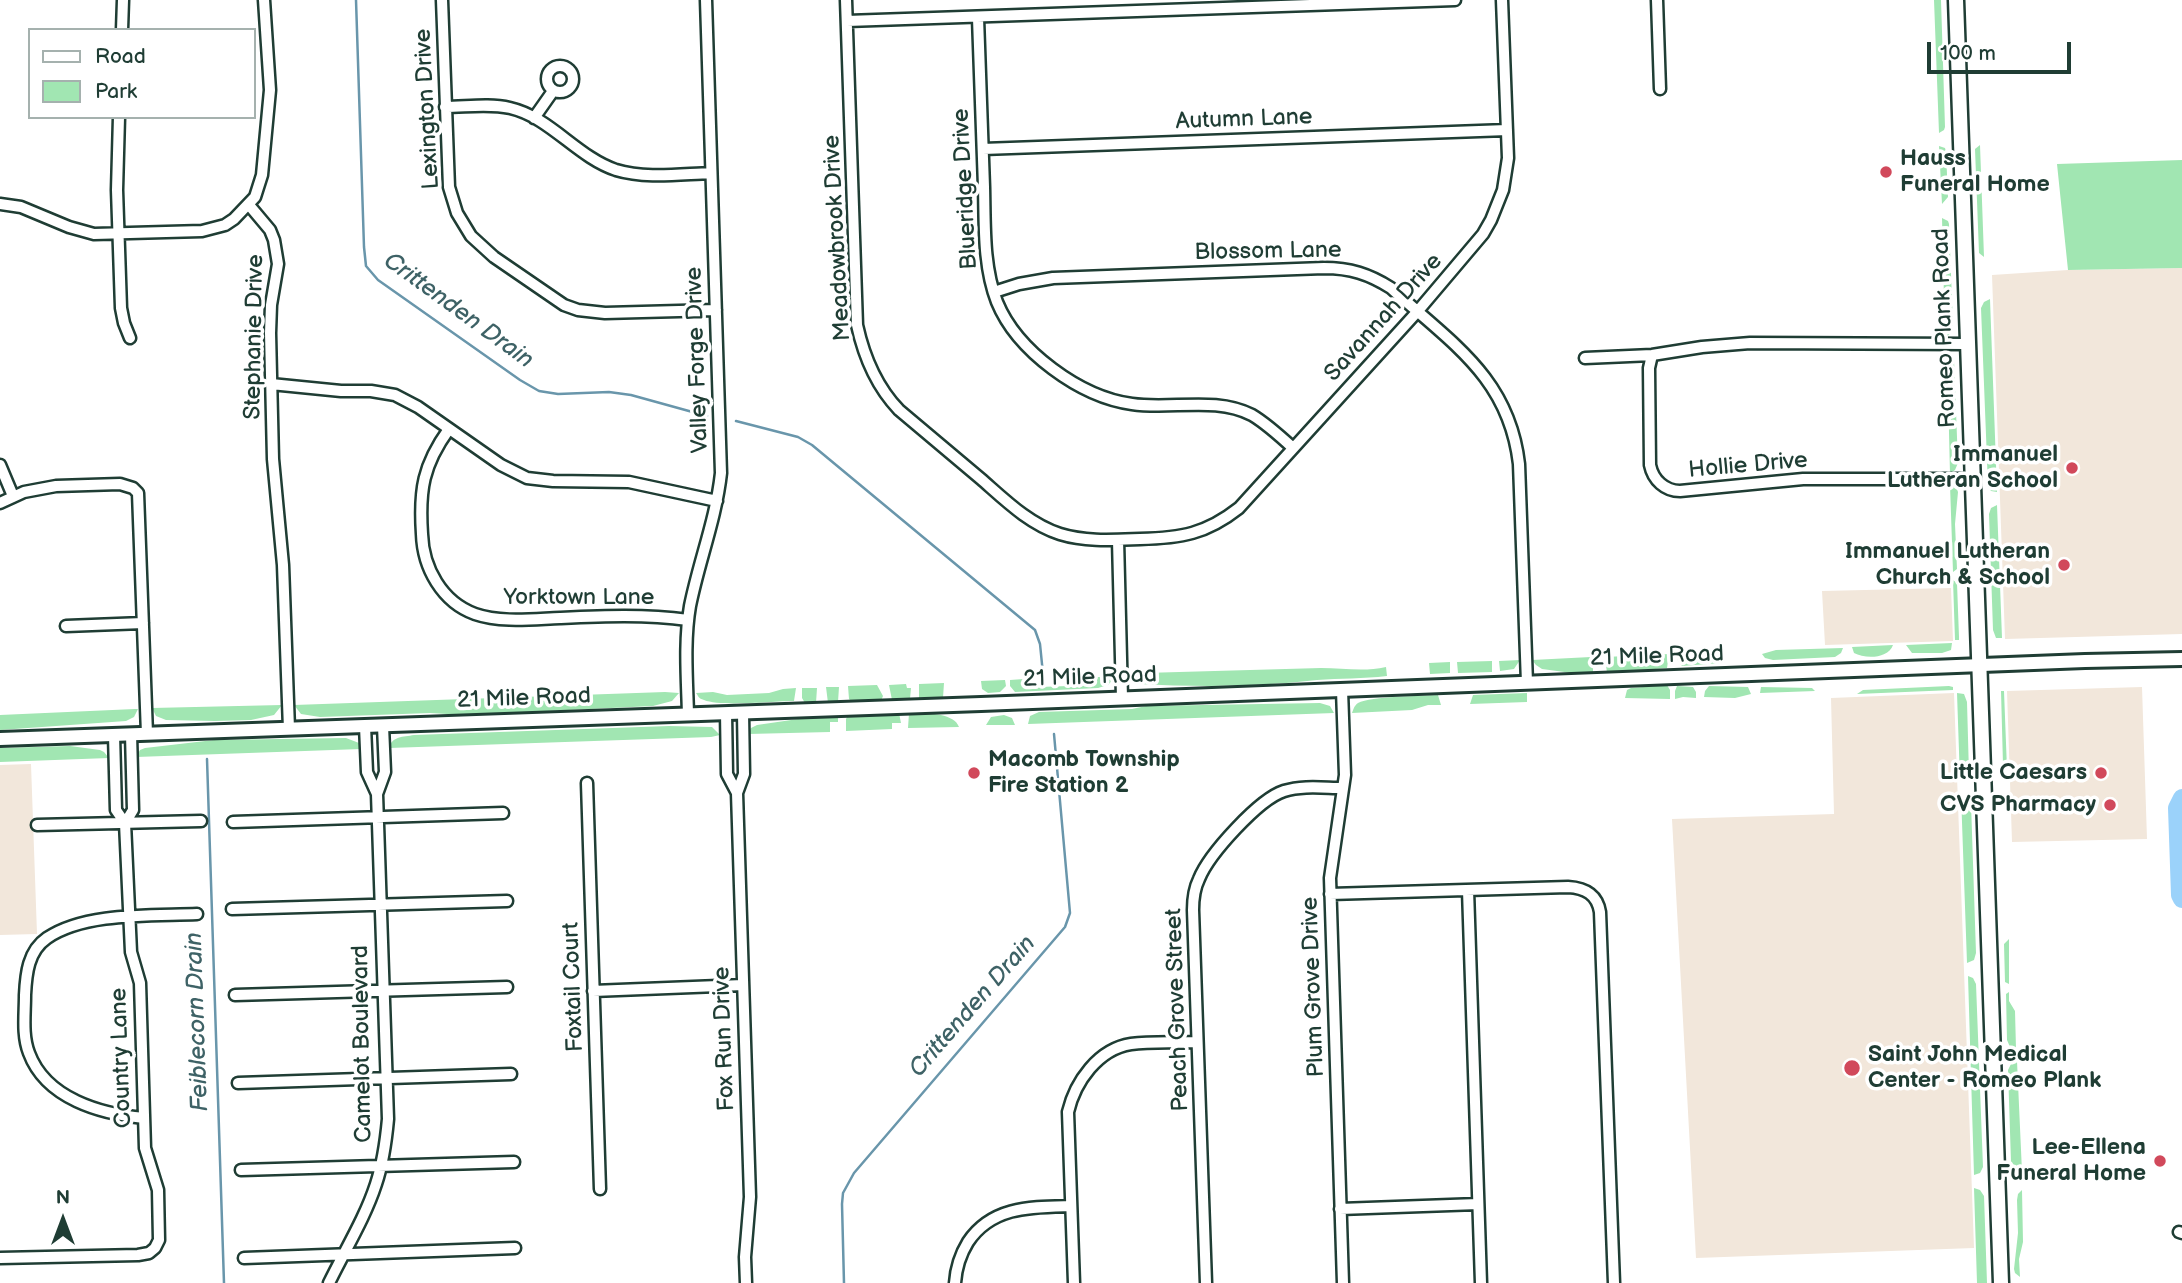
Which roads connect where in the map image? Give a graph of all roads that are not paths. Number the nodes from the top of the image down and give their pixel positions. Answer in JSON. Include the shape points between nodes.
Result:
{"nodes":[{"id":1,"x":123,"y":0,"type":"edge"},
{"id":2,"x":264,"y":0,"type":"edge"},
{"id":3,"x":442,"y":0,"type":"edge"},
{"id":4,"x":706,"y":0,"type":"edge"},
{"id":5,"x":846,"y":0,"type":"edge"},
{"id":6,"x":1455,"y":0,"type":"edge"},
{"id":7,"x":1502,"y":0,"type":"edge"},
{"id":8,"x":1657,"y":0,"type":"edge"},
{"id":9,"x":1956,"y":0,"type":"edge"},
{"id":10,"x":1319,"y":2,"type":"edge"},
{"id":11,"x":1183,"y":5,"type":"edge"},
{"id":12,"x":978,"y":18,"type":"junction"},
{"id":13,"x":846,"y":21,"type":"junction"},
{"id":14,"x":122,"y":28,"type":"edge"},
{"id":15,"x":1660,"y":89,"type":"dead end"},
{"id":16,"x":552,"y":91,"type":"dead end"},
{"id":17,"x":445,"y":107,"type":"junction"},
{"id":18,"x":534,"y":118,"type":"junction"},
{"id":19,"x":119,"y":119,"type":"edge"},
{"id":20,"x":1507,"y":130,"type":"junction"},
{"id":21,"x":983,"y":149,"type":"junction"},
{"id":22,"x":711,"y":173,"type":"junction"},
{"id":23,"x":0,"y":204,"type":"edge"},
{"id":24,"x":249,"y":205,"type":"junction"},
{"id":25,"x":118,"y":234,"type":"junction"},
{"id":26,"x":994,"y":292,"type":"junction"},
{"id":27,"x":716,"y":310,"type":"junction"},
{"id":28,"x":1417,"y":312,"type":"junction"},
{"id":29,"x":130,"y":338,"type":"dead end"},
{"id":30,"x":1968,"y":344,"type":"junction"},
{"id":31,"x":1652,"y":355,"type":"junction"},
{"id":32,"x":1585,"y":358,"type":"dead end"},
{"id":33,"x":271,"y":384,"type":"junction"},
{"id":34,"x":449,"y":429,"type":"junction"},
{"id":35,"x":1293,"y":448,"type":"junction"},
{"id":36,"x":0,"y":465,"type":"edge"},
{"id":37,"x":1973,"y":479,"type":"junction"},
{"id":38,"x":13,"y":496,"type":"junction"},
{"id":39,"x":717,"y":501,"type":"junction"},
{"id":40,"x":0,"y":503,"type":"edge"},
{"id":41,"x":1118,"y":540,"type":"junction"},
{"id":42,"x":688,"y":620,"type":"junction"},
{"id":43,"x":143,"y":623,"type":"junction"},
{"id":44,"x":66,"y":626,"type":"dead end"},
{"id":45,"x":2182,"y":659,"type":"edge"},
{"id":46,"x":1980,"y":666,"type":"junction"},
{"id":47,"x":1527,"y":683,"type":"junction"},
{"id":48,"x":1342,"y":690,"type":"junction"},
{"id":49,"x":1122,"y":698,"type":"junction"},
{"id":50,"x":726,"y":713,"type":"junction"},
{"id":51,"x":743,"y":713,"type":"junction"},
{"id":52,"x":688,"y":714,"type":"junction"},
{"id":53,"x":365,"y":726,"type":"junction"},
{"id":54,"x":383,"y":726,"type":"junction"},
{"id":55,"x":289,"y":729,"type":"junction"},
{"id":56,"x":131,"y":734,"type":"junction"},
{"id":57,"x":147,"y":734,"type":"junction"},
{"id":58,"x":114,"y":735,"type":"junction"},
{"id":59,"x":0,"y":738,"type":"edge"},
{"id":60,"x":587,"y":783,"type":"dead end"},
{"id":61,"x":115,"y":784,"type":"junction"},
{"id":62,"x":132,"y":784,"type":"junction"},
{"id":63,"x":1343,"y":788,"type":"junction"},
{"id":64,"x":377,"y":793,"type":"junction"},
{"id":65,"x":737,"y":793,"type":"junction"},
{"id":66,"x":503,"y":813,"type":"dead end"},
{"id":67,"x":377,"y":817,"type":"junction"},
{"id":68,"x":201,"y":821,"type":"dead end"},
{"id":69,"x":233,"y":822,"type":"dead end"},
{"id":70,"x":125,"y":823,"type":"junction"},
{"id":71,"x":37,"y":825,"type":"dead end"},
{"id":72,"x":1468,"y":890,"type":"junction"},
{"id":73,"x":1330,"y":894,"type":"junction"},
{"id":74,"x":507,"y":901,"type":"dead end"},
{"id":75,"x":380,"y":905,"type":"junction"},
{"id":76,"x":232,"y":909,"type":"dead end"},
{"id":77,"x":197,"y":914,"type":"dead end"},
{"id":78,"x":129,"y":918,"type":"junction"},
{"id":79,"x":743,"y":985,"type":"junction"},
{"id":80,"x":507,"y":986,"type":"dead end"},
{"id":81,"x":593,"y":990,"type":"junction"},
{"id":82,"x":382,"y":991,"type":"junction"},
{"id":83,"x":235,"y":995,"type":"dead end"},
{"id":84,"x":1197,"y":1042,"type":"junction"},
{"id":85,"x":511,"y":1074,"type":"dead end"},
{"id":86,"x":386,"y":1079,"type":"junction"},
{"id":87,"x":238,"y":1083,"type":"dead end"},
{"id":88,"x":144,"y":1118,"type":"junction"},
{"id":89,"x":514,"y":1162,"type":"dead end"},
{"id":90,"x":381,"y":1165,"type":"junction"},
{"id":91,"x":241,"y":1170,"type":"dead end"},
{"id":92,"x":600,"y":1189,"type":"dead end"},
{"id":93,"x":1478,"y":1204,"type":"junction"},
{"id":94,"x":1070,"y":1206,"type":"junction"},
{"id":95,"x":1340,"y":1209,"type":"junction"},
{"id":96,"x":515,"y":1248,"type":"dead end"},
{"id":97,"x":344,"y":1253,"type":"junction"},
{"id":98,"x":0,"y":1258,"type":"edge"},
{"id":99,"x":244,"y":1258,"type":"dead end"},
{"id":100,"x":329,"y":1283,"type":"edge"},
{"id":101,"x":746,"y":1283,"type":"edge"},
{"id":102,"x":955,"y":1283,"type":"edge"},
{"id":103,"x":1074,"y":1283,"type":"edge"},
{"id":104,"x":1206,"y":1283,"type":"edge"},
{"id":105,"x":1343,"y":1283,"type":"edge"},
{"id":106,"x":1481,"y":1283,"type":"edge"},
{"id":107,"x":1614,"y":1283,"type":"edge"},
{"id":108,"x":2001,"y":1283,"type":"edge"}],
"edges":[{"from":1,"to":14,"type":"street"},
{"from":2,"to":24,"type":"street","via":[[270,106],[260,186]]},
{"from":3,"to":17,"type":"street","name":"Lexington Drive"},
{"from":4,"to":22,"type":"street","name":"Valley Forge Drive"},
{"from":5,"to":13,"type":"street","name":"Meadowbrook Drive"},
{"from":6,"to":10,"type":"street"},
{"from":7,"to":20,"type":"street","name":"Savannah Drive"},
{"from":8,"to":15,"type":"street"},
{"from":9,"to":30,"type":"main road","name":"Romeo Plank Road"},
{"from":10,"to":11,"type":"street"},
{"from":11,"to":12,"type":"street"},
{"from":12,"to":13,"type":"street"},
{"from":12,"to":21,"type":"street","name":"Blueridge Drive"},
{"from":13,"to":41,"type":"street","name":"Meadowbrook Drive","via":[[858,325],[875,378],[899,410],[1024,516],[1062,535]]},
{"from":16,"to":18,"type":"street"},
{"from":17,"to":18,"type":"street","via":[[496,106]]},
{"from":17,"to":27,"type":"street","name":"Lexington Drive","via":[[452,201],[471,236],[494,257],[552,298],[578,310]]},
{"from":18,"to":22,"type":"street","via":[[613,169],[640,175]]},
{"from":19,"to":25,"type":"street"},
{"from":20,"to":21,"type":"street","name":"Autumn Lane"},
{"from":20,"to":28,"type":"street","name":"Savannah Drive","via":[[1506,174],[1491,220],[1475,246]]},
{"from":21,"to":26,"type":"street","name":"Blueridge Drive","via":[[986,250]]},
{"from":22,"to":27,"type":"street","name":"Valley Forge Drive"},
{"from":23,"to":25,"type":"street","via":[[22,207],[94,234]]},
{"from":24,"to":25,"type":"street","via":[[214,229]]},
{"from":24,"to":33,"type":"street","name":"Stephanie Drive","via":[[270,230],[277,252],[271,305]]},
{"from":25,"to":29,"type":"street","via":[[121,308]]},
{"from":26,"to":28,"type":"street","name":"Blossom Lane","via":[[1053,278],[1339,268],[1378,280]]},
{"from":26,"to":35,"type":"street","name":"Blueridge Drive","via":[[1019,337],[1079,386],[1128,404],[1237,409],[1261,421]]},
{"from":27,"to":39,"type":"street","name":"Valley Forge Drive","via":[[721,456]]},
{"from":28,"to":35,"type":"street","name":"Savannah Drive"},
{"from":28,"to":47,"type":"street","name":"Blossom Lane","via":[[1487,378],[1514,433]]},
{"from":30,"to":31,"type":"street","via":[[1750,343]]},
{"from":30,"to":37,"type":"main road","name":"Romeo Plank Road"},
{"from":31,"to":32,"type":"street"},
{"from":31,"to":37,"type":"street","name":"Hollie Drive","via":[[1650,465],[1656,480],[1667,489],[1803,479]]},
{"from":33,"to":34,"type":"street","via":[[382,392],[406,400]]},
{"from":33,"to":55,"type":"street","name":"Stephanie Drive"},
{"from":34,"to":39,"type":"street","via":[[527,478],[629,482]]},
{"from":34,"to":42,"type":"street","name":"Yorktown Lane","via":[[426,471],[421,533],[430,572],[452,600],[473,613],[500,619],[633,615]]},
{"from":35,"to":41,"type":"street","name":"Savannah Drive","via":[[1239,508],[1211,527],[1180,537]]},
{"from":36,"to":38,"type":"street"},
{"from":37,"to":46,"type":"main road","name":"Romeo Plank Road"},
{"from":38,"to":40,"type":"street"},
{"from":38,"to":43,"type":"street","via":[[55,486],[120,484],[133,488],[139,499]]},
{"from":39,"to":42,"type":"street","name":"Valley Forge Drive"},
{"from":41,"to":49,"type":"street"},
{"from":42,"to":52,"type":"street","name":"Valley Forge Drive"},
{"from":43,"to":44,"type":"street"},
{"from":43,"to":57,"type":"street"},
{"from":45,"to":46,"type":"street","name":"21 Mile Road"},
{"from":46,"to":47,"type":"street","name":"21 Mile Road"},
{"from":46,"to":108,"type":"main road","name":"Romeo Plank Road"},
{"from":47,"to":48,"type":"street","name":"21 Mile Road"},
{"from":48,"to":49,"type":"street","name":"21 Mile Road"},
{"from":48,"to":63,"type":"street","name":"Plum Grove Drive"},
{"from":49,"to":51,"type":"street","name":"21 Mile Road"},
{"from":50,"to":51,"type":"street","name":"21 Mile Road"},
{"from":50,"to":52,"type":"street","name":"21 Mile Road"},
{"from":50,"to":65,"type":"street","name":"Fox Run Drive","via":[[727,774]]},
{"from":51,"to":65,"type":"street","name":"Fox Run Drive","via":[[744,775]]},
{"from":52,"to":54,"type":"street","name":"21 Mile Road"},
{"from":53,"to":54,"type":"street","name":"21 Mile Road"},
{"from":53,"to":55,"type":"street","name":"21 Mile Road"},
{"from":53,"to":64,"type":"street","name":"Camelot Boulevard","via":[[367,772]]},
{"from":54,"to":64,"type":"street","name":"Camelot Boulevard","via":[[385,772]]},
{"from":55,"to":57,"type":"street","name":"21 Mile Road"},
{"from":56,"to":57,"type":"street","name":"21 Mile Road"},
{"from":56,"to":58,"type":"street","name":"21 Mile Road"},
{"from":56,"to":62,"type":"street","name":"Country Lane"},
{"from":58,"to":59,"type":"street","name":"21 Mile Road"},
{"from":58,"to":61,"type":"street","name":"Country Lane"},
{"from":60,"to":81,"type":"street","name":"Foxtail Court"},
{"from":61,"to":62,"type":"street"},
{"from":61,"to":70,"type":"street","name":"Country Lane","via":[[116,810]]},
{"from":62,"to":70,"type":"street","name":"Country Lane","via":[[133,810]]},
{"from":63,"to":73,"type":"street","name":"Plum Grove Drive","via":[[1330,864]]},
{"from":63,"to":84,"type":"street","name":"Peach Grove Street","via":[[1295,788],[1272,796],[1205,866],[1195,889],[1193,910]]},
{"from":64,"to":67,"type":"street","name":"Camelot Boulevard"},
{"from":65,"to":79,"type":"street","name":"Fox Run Drive"},
{"from":66,"to":67,"type":"street"},
{"from":67,"to":69,"type":"street"},
{"from":67,"to":75,"type":"street","name":"Camelot Boulevard"},
{"from":68,"to":70,"type":"street"},
{"from":70,"to":71,"type":"street"},
{"from":70,"to":78,"type":"street","name":"Country Lane"},
{"from":72,"to":73,"type":"street"},
{"from":72,"to":93,"type":"street"},
{"from":72,"to":107,"type":"street","via":[[1568,887],[1595,898],[1600,912]]},
{"from":73,"to":95,"type":"street","name":"Plum Grove Drive"},
{"from":74,"to":75,"type":"street"},
{"from":75,"to":76,"type":"street"},
{"from":75,"to":82,"type":"street","name":"Camelot Boulevard"},
{"from":77,"to":78,"type":"street"},
{"from":78,"to":88,"type":"street","name":"Country Lane","via":[[139,983]]},
{"from":78,"to":88,"type":"street","via":[[78,925],[43,940],[27,970],[24,1027],[29,1054],[57,1088],[108,1114]]},
{"from":79,"to":81,"type":"street"},
{"from":79,"to":101,"type":"street","name":"Fox Run Drive","via":[[750,1197]]},
{"from":80,"to":82,"type":"street"},
{"from":81,"to":92,"type":"street","name":"Foxtail Court"},
{"from":82,"to":83,"type":"street"},
{"from":82,"to":86,"type":"street","name":"Camelot Boulevard"},
{"from":84,"to":94,"type":"street","via":[[1121,1047],[1100,1059],[1081,1079],[1068,1112]]},
{"from":84,"to":104,"type":"street","name":"Peach Grove Street"},
{"from":85,"to":86,"type":"street"},
{"from":86,"to":87,"type":"street"},
{"from":86,"to":90,"type":"street","name":"Camelot Boulevard","via":[[388,1119]]},
{"from":88,"to":98,"type":"street","name":"Country Lane","via":[[148,1162],[158,1190],[155,1248],[138,1255]]},
{"from":89,"to":90,"type":"street"},
{"from":90,"to":91,"type":"street"},
{"from":90,"to":97,"type":"street","name":"Camelot Boulevard"},
{"from":93,"to":95,"type":"street"},
{"from":93,"to":106,"type":"street"},
{"from":94,"to":102,"type":"street","via":[[1021,1209],[984,1223],[963,1252]]},
{"from":94,"to":103,"type":"street"},
{"from":95,"to":105,"type":"street","name":"Plum Grove Drive"},
{"from":96,"to":97,"type":"street"},
{"from":97,"to":99,"type":"street"},
{"from":97,"to":100,"type":"street","name":"Camelot Boulevard"}]}
